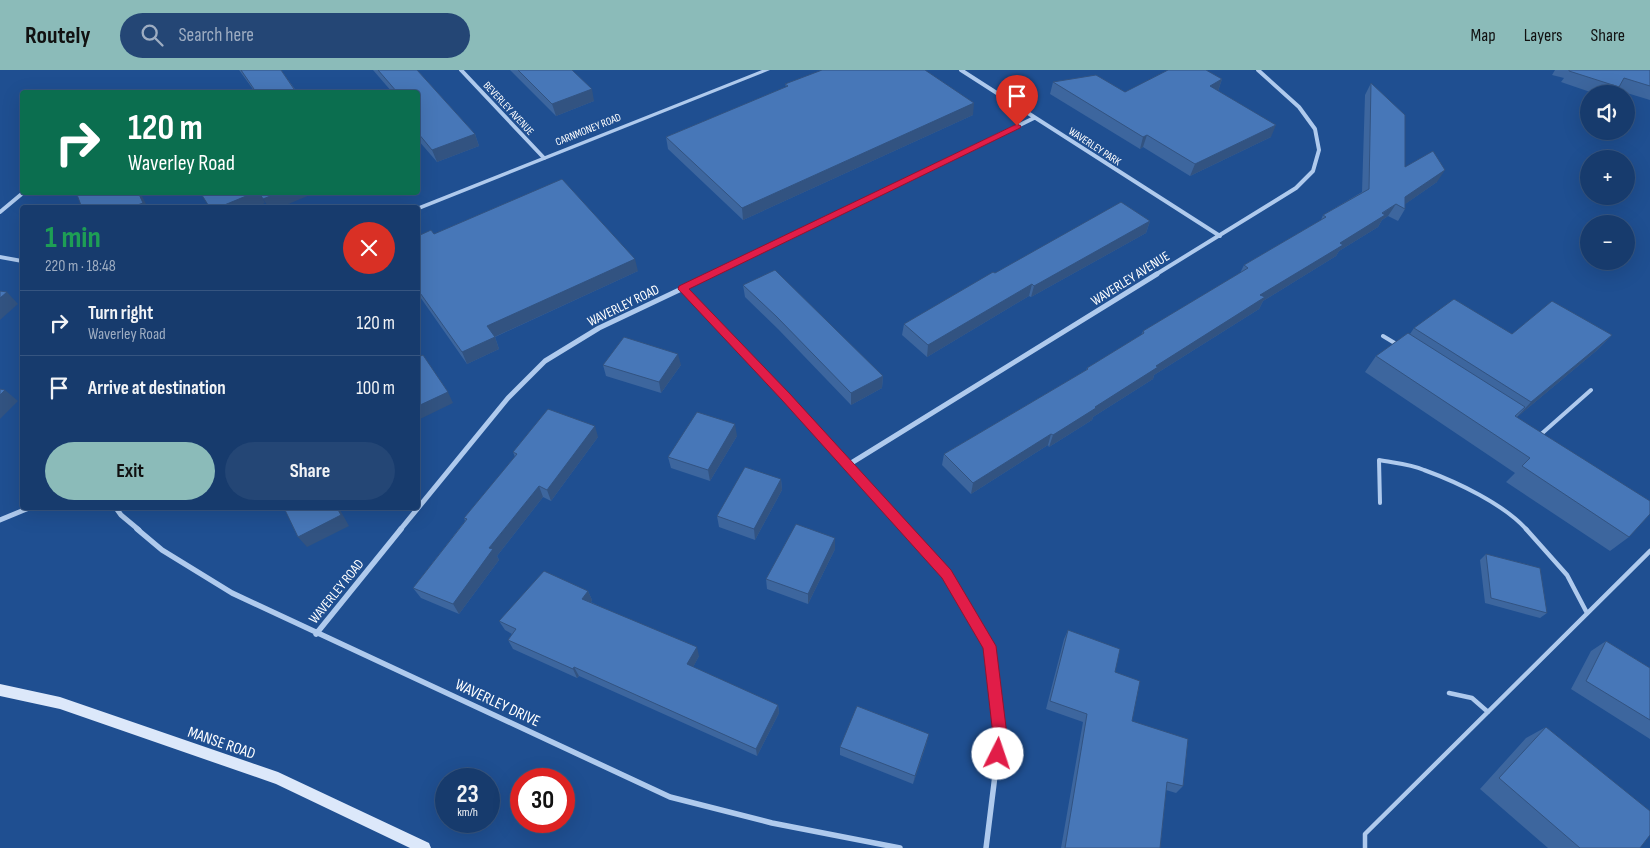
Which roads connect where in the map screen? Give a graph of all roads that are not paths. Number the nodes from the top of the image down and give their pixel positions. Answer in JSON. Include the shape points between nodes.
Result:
{"nodes":[{"id":1,"x":461,"y":70,"type":"edge"},
{"id":2,"x":767,"y":70,"type":"edge"},
{"id":3,"x":961,"y":70,"type":"edge"},
{"id":4,"x":1258,"y":70,"type":"edge"},
{"id":5,"x":1034,"y":118,"type":"junction"},
{"id":6,"x":544,"y":158,"type":"junction"},
{"id":7,"x":20,"y":195,"type":"edge"},
{"id":8,"x":420,"y":207,"type":"edge"},
{"id":9,"x":0,"y":212,"type":"edge"},
{"id":10,"x":1220,"y":236,"type":"junction"},
{"id":11,"x":0,"y":257,"type":"edge"},
{"id":12,"x":20,"y":261,"type":"edge"},
{"id":13,"x":683,"y":289,"type":"junction"},
{"id":14,"x":1383,"y":336,"type":"dead end"},
{"id":15,"x":1399,"y":346,"type":"edge"},
{"id":16,"x":1591,"y":390,"type":"dead end"},
{"id":17,"x":1531,"y":431,"type":"edge"},
{"id":18,"x":1539,"y":436,"type":"junction"},
{"id":19,"x":1548,"y":442,"type":"edge"},
{"id":20,"x":848,"y":465,"type":"junction"},
{"id":21,"x":1380,"y":503,"type":"dead end"},
{"id":22,"x":420,"y":506,"type":"edge"},
{"id":23,"x":24,"y":510,"type":"edge"},
{"id":24,"x":117,"y":510,"type":"edge"},
{"id":25,"x":417,"y":510,"type":"edge"},
{"id":26,"x":0,"y":520,"type":"edge"},
{"id":27,"x":1650,"y":551,"type":"edge"},
{"id":28,"x":1587,"y":613,"type":"junction"},
{"id":29,"x":316,"y":634,"type":"junction"},
{"id":30,"x":0,"y":690,"type":"edge"},
{"id":31,"x":1449,"y":693,"type":"dead end"},
{"id":32,"x":1488,"y":712,"type":"junction"},
{"id":33,"x":424,"y":848,"type":"edge"},
{"id":34,"x":900,"y":848,"type":"edge"},
{"id":35,"x":986,"y":848,"type":"edge"},
{"id":36,"x":1365,"y":848,"type":"edge"}],
"edges":[{"from":1,"to":6,"type":"street","name":"BEVERLEY AVENUE"},
{"from":2,"to":6,"type":"street","name":"CARNMONEY ROAD"},
{"from":3,"to":5,"type":"street","name":"WAVERLEY PARK"},
{"from":4,"to":10,"type":"street","name":"WAVERLEY AVENUE","via":[[1299,107],[1315,129],[1319,150],[1313,171],[1296,188]]},
{"from":5,"to":10,"type":"street","name":"WAVERLEY PARK"},
{"from":5,"to":13,"type":"street","name":"WAVERLEY ROAD"},
{"from":6,"to":8,"type":"street","name":"CARNMONEY ROAD"},
{"from":7,"to":9,"type":"street"},
{"from":10,"to":20,"type":"street","name":"WAVERLEY AVENUE"},
{"from":11,"to":12,"type":"street"},
{"from":13,"to":20,"type":"street"},
{"from":13,"to":22,"type":"street","name":"WAVERLEY ROAD","via":[[599,328],[545,361],[508,398]]},
{"from":14,"to":15,"type":"lane"},
{"from":16,"to":18,"type":"lane"},
{"from":17,"to":18,"type":"lane"},
{"from":18,"to":19,"type":"lane"},
{"from":20,"to":35,"type":"street","via":[[946,574],[990,646],[1000,735]]},
{"from":21,"to":28,"type":"lane","via":[[1379,460],[1423,469],[1475,493],[1518,520],[1567,575]]},
{"from":23,"to":26,"type":"street"},
{"from":24,"to":29,"type":"street","name":"WAVERLEY DRIVE","via":[[162,550],[232,593]]},
{"from":25,"to":29,"type":"street","name":"WAVERLEY ROAD"},
{"from":27,"to":28,"type":"lane"},
{"from":28,"to":32,"type":"lane"},
{"from":29,"to":34,"type":"street","name":"WAVERLEY DRIVE","via":[[670,797],[772,823]]},
{"from":30,"to":33,"type":"main road","name":"MANSE ROAD","via":[[60,703],[278,778]]},
{"from":31,"to":32,"type":"lane","via":[[1472,698]]},
{"from":32,"to":36,"type":"lane","via":[[1365,834]]}]}
